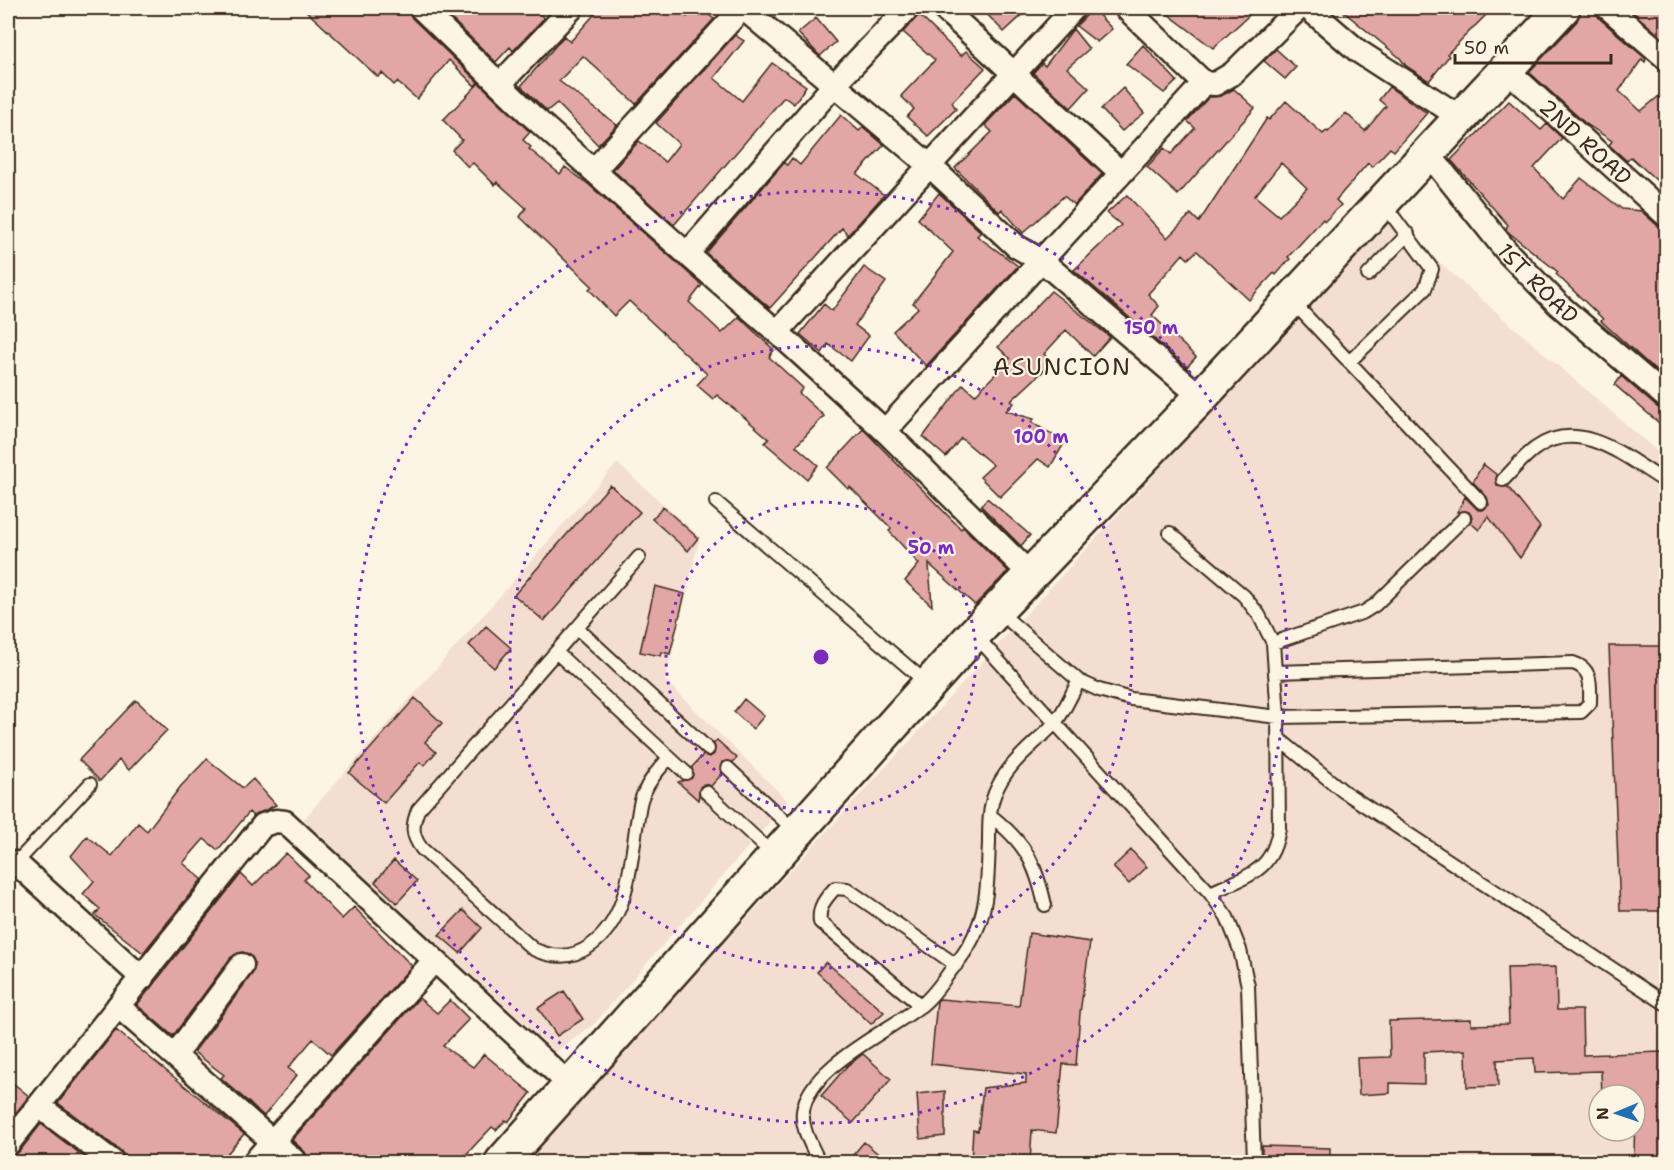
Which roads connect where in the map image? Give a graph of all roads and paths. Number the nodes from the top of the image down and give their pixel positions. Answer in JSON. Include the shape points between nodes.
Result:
{"nodes":[{"id":1,"x":421,"y":8,"type":"edge"},
{"id":2,"x":572,"y":8,"type":"edge"},
{"id":3,"x":743,"y":8,"type":"edge"},
{"id":4,"x":908,"y":8,"type":"edge"},
{"id":5,"x":942,"y":8,"type":"edge"},
{"id":6,"x":1074,"y":8,"type":"edge"},
{"id":7,"x":1126,"y":8,"type":"edge"},
{"id":8,"x":1299,"y":8,"type":"edge"},
{"id":9,"x":1308,"y":8,"type":"edge"},
{"id":10,"x":1563,"y":8,"type":"edge"},
{"id":11,"x":1608,"y":8,"type":"edge"},
{"id":12,"x":1666,"y":58,"type":"edge"},
{"id":13,"x":1506,"y":69,"type":"junction"},
{"id":14,"x":1013,"y":73,"type":"junction"},
{"id":15,"x":1204,"y":83,"type":"junction"},
{"id":16,"x":500,"y":84,"type":"junction"},
{"id":17,"x":834,"y":85,"type":"junction"},
{"id":18,"x":1460,"y":117,"type":"junction"},
{"id":19,"x":1427,"y":152,"type":"junction"},
{"id":20,"x":929,"y":165,"type":"junction"},
{"id":21,"x":594,"y":170,"type":"junction"},
{"id":22,"x":1121,"y":173,"type":"junction"},
{"id":23,"x":1382,"y":200,"type":"junction"},
{"id":24,"x":1666,"y":215,"type":"edge"},
{"id":25,"x":1408,"y":234,"type":"junction"},
{"id":26,"x":687,"y":255,"type":"junction"},
{"id":27,"x":1042,"y":261,"type":"junction"},
{"id":28,"x":1368,"y":275,"type":"dead end"},
{"id":29,"x":1290,"y":300,"type":"junction"},
{"id":30,"x":777,"y":332,"type":"junction"},
{"id":31,"x":1349,"y":362,"type":"junction"},
{"id":32,"x":1201,"y":397,"type":"junction"},
{"id":33,"x":1666,"y":397,"type":"edge"},
{"id":34,"x":885,"y":431,"type":"junction"},
{"id":35,"x":1503,"y":480,"type":"dead end"},
{"id":36,"x":1666,"y":482,"type":"edge"},
{"id":37,"x":716,"y":502,"type":"dead end"},
{"id":38,"x":1481,"y":502,"type":"dead end"},
{"id":39,"x":1464,"y":518,"type":"dead end"},
{"id":40,"x":1170,"y":533,"type":"dead end"},
{"id":41,"x":639,"y":557,"type":"dead end"},
{"id":42,"x":1030,"y":575,"type":"junction"},
{"id":43,"x":997,"y":610,"type":"junction"},
{"id":44,"x":577,"y":628,"type":"junction"},
{"id":45,"x":974,"y":634,"type":"junction"},
{"id":46,"x":1273,"y":643,"type":"junction"},
{"id":47,"x":556,"y":651,"type":"junction"},
{"id":48,"x":1275,"y":672,"type":"junction"},
{"id":49,"x":1079,"y":681,"type":"junction"},
{"id":50,"x":929,"y":685,"type":"junction"},
{"id":51,"x":1278,"y":717,"type":"junction"},
{"id":52,"x":1056,"y":722,"type":"junction"},
{"id":53,"x":1279,"y":738,"type":"junction"},
{"id":54,"x":708,"y":750,"type":"dead end"},
{"id":55,"x":669,"y":758,"type":"junction"},
{"id":56,"x":728,"y":768,"type":"dead end"},
{"id":57,"x":686,"y":773,"type":"dead end"},
{"id":58,"x":90,"y":784,"type":"dead end"},
{"id":59,"x":706,"y":792,"type":"dead end"},
{"id":60,"x":990,"y":815,"type":"junction"},
{"id":61,"x":797,"y":832,"type":"junction"},
{"id":62,"x":776,"y":857,"type":"junction"},
{"id":63,"x":10,"y":864,"type":"edge"},
{"id":64,"x":1210,"y":893,"type":"junction"},
{"id":65,"x":1045,"y":905,"type":"dead end"},
{"id":66,"x":433,"y":962,"type":"junction"},
{"id":67,"x":242,"y":965,"type":"dead end"},
{"id":68,"x":956,"y":965,"type":"junction"},
{"id":69,"x":142,"y":978,"type":"junction"},
{"id":70,"x":1666,"y":1004,"type":"edge"},
{"id":71,"x":118,"y":1006,"type":"junction"},
{"id":72,"x":921,"y":1006,"type":"junction"},
{"id":73,"x":175,"y":1054,"type":"junction"},
{"id":74,"x":571,"y":1086,"type":"junction"},
{"id":75,"x":39,"y":1106,"type":"junction"},
{"id":76,"x":272,"y":1141,"type":"junction"},
{"id":77,"x":8,"y":1144,"type":"edge"},
{"id":78,"x":113,"y":1162,"type":"edge"},
{"id":79,"x":254,"y":1162,"type":"edge"},
{"id":80,"x":296,"y":1162,"type":"edge"},
{"id":81,"x":502,"y":1162,"type":"edge"},
{"id":82,"x":819,"y":1162,"type":"edge"},
{"id":83,"x":1254,"y":1162,"type":"edge"}],
"edges":[{"from":1,"to":16,"type":"street"},
{"from":2,"to":16,"type":"street"},
{"from":3,"to":17,"type":"street"},
{"from":3,"to":21,"type":"street"},
{"from":4,"to":17,"type":"street"},
{"from":5,"to":14,"type":"street"},
{"from":6,"to":14,"type":"street"},
{"from":7,"to":15,"type":"street"},
{"from":8,"to":15,"type":"street","via":[[1232,74],[1215,84]]},
{"from":9,"to":18,"type":"street","via":[[1358,51]]},
{"from":10,"to":13,"type":"main road"},
{"from":11,"to":12,"type":"street"},
{"from":13,"to":18,"type":"main road"},
{"from":13,"to":24,"type":"street","name":"2ND ROAD"},
{"from":14,"to":20,"type":"street"},
{"from":14,"to":22,"type":"street"},
{"from":15,"to":22,"type":"street"},
{"from":16,"to":21,"type":"street"},
{"from":17,"to":20,"type":"street"},
{"from":17,"to":26,"type":"street"},
{"from":18,"to":19,"type":"main road"},
{"from":19,"to":23,"type":"main road"},
{"from":19,"to":33,"type":"street","name":"1ST ROAD","via":[[1508,253],[1559,305]]},
{"from":20,"to":27,"type":"street","via":[[1016,246]]},
{"from":20,"to":30,"type":"street"},
{"from":21,"to":26,"type":"street"},
{"from":22,"to":27,"type":"street"},
{"from":23,"to":25,"type":"lane"},
{"from":23,"to":29,"type":"main road"},
{"from":25,"to":28,"type":"lane"},
{"from":25,"to":31,"type":"lane","via":[[1432,269],[1425,289]]},
{"from":26,"to":30,"type":"street"},
{"from":27,"to":32,"type":"street"},
{"from":27,"to":34,"type":"street"},
{"from":29,"to":31,"type":"lane"},
{"from":29,"to":32,"type":"main road"},
{"from":30,"to":34,"type":"street"},
{"from":31,"to":38,"type":"lane"},
{"from":32,"to":42,"type":"main road"},
{"from":34,"to":42,"type":"street"},
{"from":35,"to":36,"type":"lane","via":[[1536,448],[1557,438],[1577,436],[1596,440]]},
{"from":37,"to":50,"type":"lane"},
{"from":39,"to":46,"type":"lane","via":[[1375,605]]},
{"from":40,"to":46,"type":"lane","via":[[1244,596]]},
{"from":41,"to":44,"type":"lane"},
{"from":42,"to":43,"type":"main road"},
{"from":43,"to":45,"type":"main road"},
{"from":43,"to":49,"type":"lane"},
{"from":44,"to":47,"type":"lane"},
{"from":44,"to":54,"type":"lane"},
{"from":45,"to":50,"type":"main road"},
{"from":45,"to":52,"type":"lane"},
{"from":46,"to":48,"type":"lane"},
{"from":47,"to":55,"type":"lane"},
{"from":47,"to":55,"type":"lane","via":[[418,810],[413,832],[422,849],[533,949],[548,956],[580,953],[597,941],[622,906],[642,796]]},
{"from":48,"to":51,"type":"lane"},
{"from":48,"to":51,"type":"lane","via":[[1573,663],[1586,669],[1590,677],[1590,702],[1581,712]]},
{"from":49,"to":51,"type":"lane","via":[[1131,699]]},
{"from":49,"to":52,"type":"lane"},
{"from":50,"to":61,"type":"main road"},
{"from":51,"to":53,"type":"lane"},
{"from":52,"to":60,"type":"lane","via":[[1001,777]]},
{"from":52,"to":64,"type":"lane"},
{"from":53,"to":64,"type":"lane","via":[[1280,828],[1271,858],[1260,870]]},
{"from":53,"to":70,"type":"lane","via":[[1343,791]]},
{"from":55,"to":57,"type":"lane"},
{"from":56,"to":61,"type":"lane"},
{"from":58,"to":63,"type":"lane"},
{"from":59,"to":62,"type":"lane"},
{"from":60,"to":65,"type":"lane","via":[[1021,843],[1037,870]]},
{"from":60,"to":68,"type":"lane","via":[[986,902],[981,925]]},
{"from":61,"to":62,"type":"main road"},
{"from":62,"to":74,"type":"main road"},
{"from":63,"to":69,"type":"street"},
{"from":64,"to":83,"type":"lane","via":[[1227,917],[1248,986]]},
{"from":66,"to":69,"type":"street","via":[[285,822],[276,821],[263,825]]},
{"from":66,"to":74,"type":"street"},
{"from":66,"to":76,"type":"street"},
{"from":67,"to":73,"type":"street"},
{"from":68,"to":72,"type":"lane"},
{"from":68,"to":72,"type":"lane","via":[[847,889],[835,888],[827,897],[819,910],[820,922]]},
{"from":69,"to":71,"type":"street"},
{"from":71,"to":73,"type":"street"},
{"from":71,"to":75,"type":"street"},
{"from":72,"to":82,"type":"lane","via":[[819,1078],[803,1112],[805,1131]]},
{"from":73,"to":76,"type":"street"},
{"from":74,"to":81,"type":"main road"},
{"from":75,"to":77,"type":"street"},
{"from":75,"to":78,"type":"street"},
{"from":76,"to":79,"type":"street"},
{"from":76,"to":80,"type":"street"}]}
